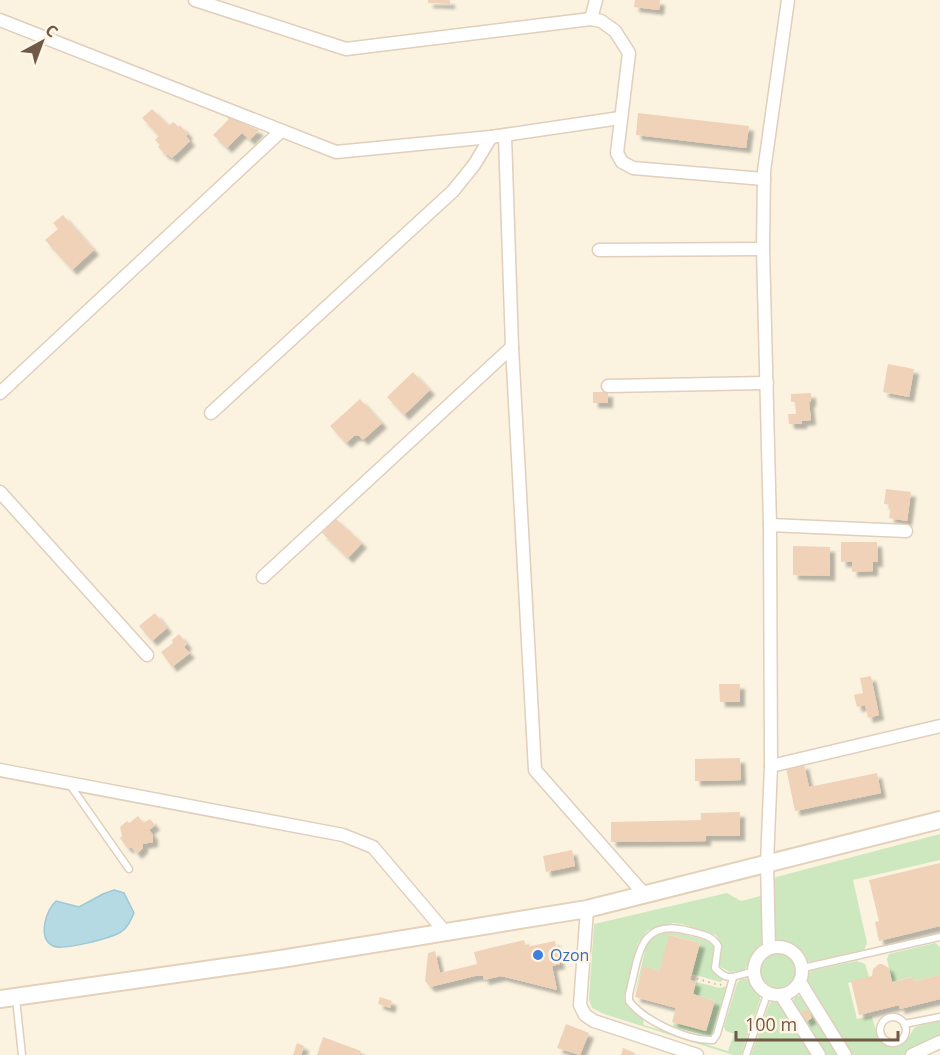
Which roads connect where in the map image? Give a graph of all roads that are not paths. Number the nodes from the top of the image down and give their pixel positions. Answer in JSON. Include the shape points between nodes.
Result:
{"nodes":[{"id":1,"x":195,"y":0,"type":"edge"},
{"id":2,"x":596,"y":0,"type":"edge"},
{"id":3,"x":788,"y":0,"type":"edge"},
{"id":4,"x":591,"y":19,"type":"junction"},
{"id":5,"x":0,"y":20,"type":"edge"},
{"id":6,"x":620,"y":118,"type":"junction"},
{"id":7,"x":281,"y":131,"type":"junction"},
{"id":8,"x":504,"y":136,"type":"junction"},
{"id":9,"x":491,"y":137,"type":"junction"},
{"id":10,"x":764,"y":179,"type":"junction"},
{"id":11,"x":764,"y":249,"type":"junction"},
{"id":12,"x":598,"y":250,"type":"dead end"},
{"id":13,"x":512,"y":346,"type":"junction"},
{"id":14,"x":766,"y":383,"type":"junction"},
{"id":15,"x":608,"y":386,"type":"dead end"},
{"id":16,"x":0,"y":393,"type":"edge"},
{"id":17,"x":211,"y":413,"type":"dead end"},
{"id":18,"x":0,"y":492,"type":"edge"},
{"id":19,"x":770,"y":525,"type":"junction"},
{"id":20,"x":906,"y":531,"type":"dead end"},
{"id":21,"x":263,"y":577,"type":"dead end"},
{"id":22,"x":147,"y":655,"type":"dead end"},
{"id":23,"x":940,"y":726,"type":"edge"},
{"id":24,"x":771,"y":766,"type":"junction"},
{"id":25,"x":0,"y":770,"type":"edge"},
{"id":26,"x":70,"y":784,"type":"junction"},
{"id":27,"x":940,"y":820,"type":"edge"},
{"id":28,"x":767,"y":863,"type":"junction"},
{"id":29,"x":129,"y":869,"type":"dead end"},
{"id":30,"x":645,"y":895,"type":"junction"},
{"id":31,"x":587,"y":909,"type":"junction"},
{"id":32,"x":446,"y":933,"type":"junction"},
{"id":33,"x":940,"y":937,"type":"edge"},
{"id":34,"x":769,"y":948,"type":"junction"},
{"id":35,"x":802,"y":968,"type":"junction"},
{"id":36,"x":754,"y":972,"type":"junction"},
{"id":37,"x":732,"y":982,"type":"junction"},
{"id":38,"x":800,"y":982,"type":"junction"},
{"id":39,"x":768,"y":992,"type":"junction"},
{"id":40,"x":781,"y":995,"type":"junction"},
{"id":41,"x":8,"y":999,"type":"edge"},
{"id":42,"x":940,"y":1017,"type":"edge"},
{"id":43,"x":904,"y":1024,"type":"junction"},
{"id":44,"x":940,"y":1042,"type":"edge"},
{"id":45,"x":22,"y":1055,"type":"edge"},
{"id":46,"x":697,"y":1055,"type":"edge"},
{"id":47,"x":746,"y":1055,"type":"edge"},
{"id":48,"x":819,"y":1055,"type":"edge"},
{"id":49,"x":845,"y":1055,"type":"edge"},
{"id":50,"x":912,"y":1055,"type":"edge"}],
"edges":[{"from":1,"to":4,"type":"street","via":[[346,49]]},
{"from":2,"to":4,"type":"street"},
{"from":3,"to":10,"type":"street"},
{"from":4,"to":6,"type":"street","via":[[615,31],[629,53]]},
{"from":5,"to":7,"type":"street"},
{"from":6,"to":8,"type":"street"},
{"from":6,"to":10,"type":"street","via":[[617,153],[622,162],[633,168]]},
{"from":7,"to":9,"type":"street","via":[[336,152]]},
{"from":7,"to":16,"type":"street"},
{"from":8,"to":9,"type":"street"},
{"from":8,"to":13,"type":"street"},
{"from":9,"to":17,"type":"street","via":[[453,191]]},
{"from":10,"to":11,"type":"street"},
{"from":11,"to":12,"type":"street"},
{"from":11,"to":14,"type":"street"},
{"from":13,"to":21,"type":"street"},
{"from":13,"to":30,"type":"street","via":[[536,770]]},
{"from":14,"to":15,"type":"street"},
{"from":14,"to":19,"type":"street"},
{"from":18,"to":22,"type":"street"},
{"from":19,"to":20,"type":"street"},
{"from":19,"to":24,"type":"street"},
{"from":23,"to":24,"type":"street"},
{"from":24,"to":28,"type":"street"},
{"from":25,"to":26,"type":"street"},
{"from":26,"to":29,"type":"lane"},
{"from":26,"to":32,"type":"street","via":[[343,835],[373,847]]},
{"from":27,"to":28,"type":"street"},
{"from":28,"to":30,"type":"street"},
{"from":28,"to":34,"type":"street"},
{"from":30,"to":31,"type":"street"},
{"from":31,"to":32,"type":"street"},
{"from":31,"to":46,"type":"street","via":[[580,1005],[585,1015]]},
{"from":32,"to":41,"type":"street"},
{"from":33,"to":35,"type":"lane"},
{"from":34,"to":35,"type":"street","via":[[791,950],[797,954]]},
{"from":34,"to":36,"type":"street","via":[[758,958]]},
{"from":35,"to":38,"type":"street"},
{"from":36,"to":37,"type":"lane"},
{"from":36,"to":39,"type":"street","via":[[760,987]]},
{"from":37,"to":37,"type":"lane","via":[[713,1040],[665,1028],[632,1004],[629,997],[644,940],[650,933],[665,929],[681,929],[713,939],[718,946],[715,968]]},
{"from":38,"to":40,"type":"street"},
{"from":38,"to":49,"type":"street"},
{"from":39,"to":40,"type":"street"},
{"from":39,"to":47,"type":"lane"},
{"from":40,"to":48,"type":"street"},
{"from":41,"to":45,"type":"lane"},
{"from":42,"to":43,"type":"lane"},
{"from":43,"to":43,"type":"lane","via":[[894,1017],[885,1019],[880,1026],[881,1035],[896,1042],[903,1037]]},
{"from":44,"to":50,"type":"street"}]}
